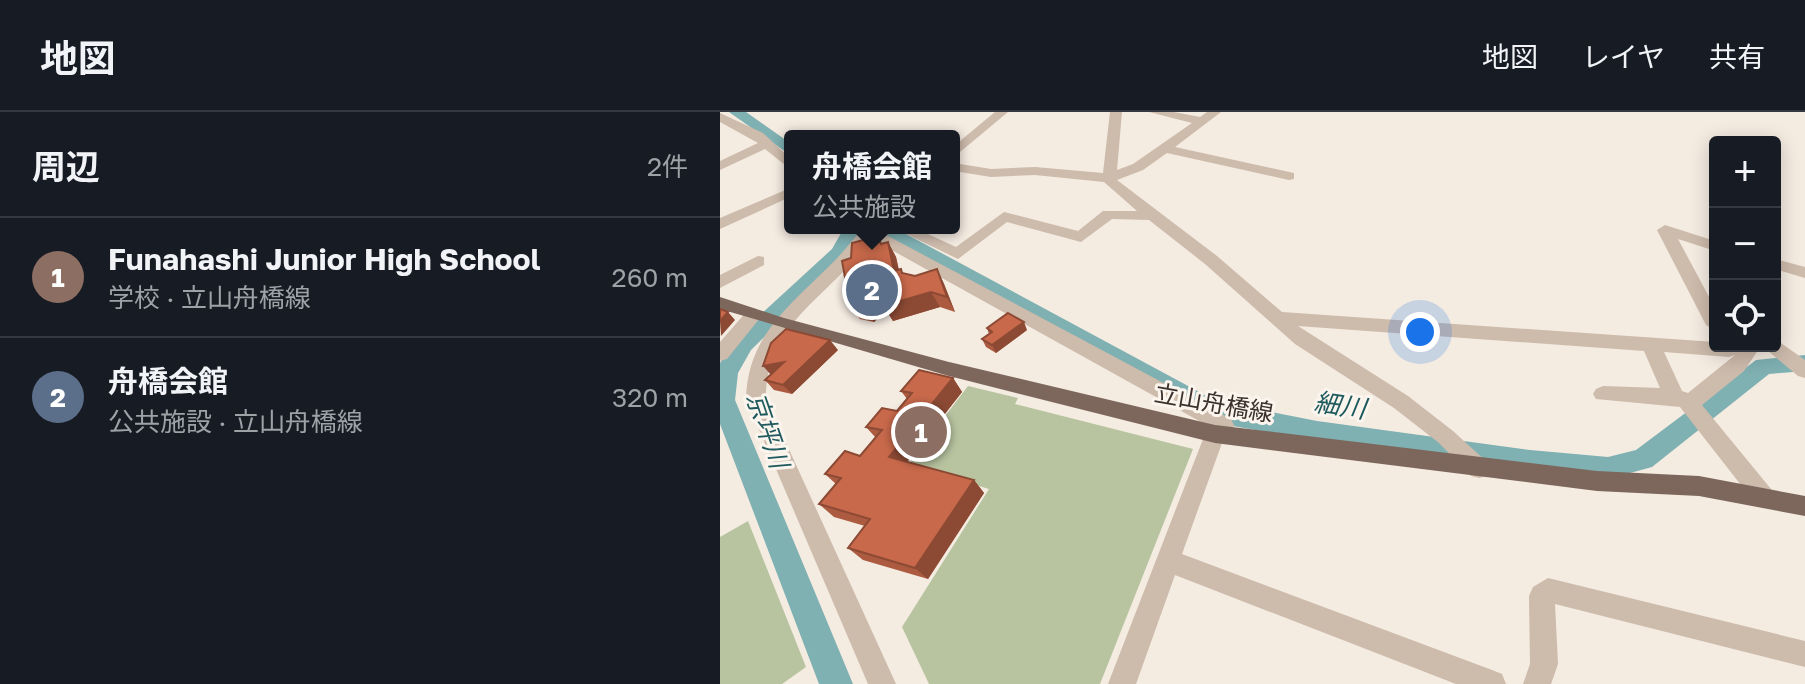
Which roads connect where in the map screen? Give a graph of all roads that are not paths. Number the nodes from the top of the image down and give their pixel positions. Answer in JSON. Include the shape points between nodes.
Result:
{"nodes":[{"id":1,"x":728,"y":112,"type":"edge"},
{"id":2,"x":1002,"y":112,"type":"edge"},
{"id":3,"x":1116,"y":112,"type":"edge"},
{"id":4,"x":1155,"y":112,"type":"edge"},
{"id":5,"x":1215,"y":112,"type":"edge"},
{"id":6,"x":720,"y":116,"type":"edge"},
{"id":7,"x":1202,"y":121,"type":"junction"},
{"id":8,"x":768,"y":143,"type":"junction"},
{"id":9,"x":960,"y":148,"type":"edge"},
{"id":10,"x":1164,"y":148,"type":"junction"},
{"id":11,"x":784,"y":159,"type":"edge"},
{"id":12,"x":720,"y":166,"type":"edge"},
{"id":13,"x":960,"y":168,"type":"edge"},
{"id":14,"x":1289,"y":176,"type":"dead end"},
{"id":15,"x":1109,"y":178,"type":"junction"},
{"id":16,"x":784,"y":195,"type":"edge"},
{"id":17,"x":1154,"y":216,"type":"junction"},
{"id":18,"x":723,"y":220,"type":"edge"},
{"id":19,"x":865,"y":234,"type":"edge"},
{"id":20,"x":874,"y":234,"type":"edge"},
{"id":21,"x":915,"y":234,"type":"edge"},
{"id":22,"x":1709,"y":244,"type":"edge"},
{"id":23,"x":758,"y":261,"type":"dead end"},
{"id":24,"x":1781,"y":266,"type":"edge"},
{"id":25,"x":1805,"y":273,"type":"edge"},
{"id":26,"x":720,"y":282,"type":"edge"},
{"id":27,"x":720,"y":303,"type":"edge"},
{"id":28,"x":754,"y":314,"type":"junction"},
{"id":29,"x":1709,"y":314,"type":"edge"},
{"id":30,"x":1278,"y":318,"type":"junction"},
{"id":31,"x":782,"y":324,"type":"junction"},
{"id":32,"x":1651,"y":345,"type":"junction"},
{"id":33,"x":722,"y":346,"type":"edge"},
{"id":34,"x":1709,"y":349,"type":"edge"},
{"id":35,"x":1781,"y":351,"type":"edge"},
{"id":36,"x":1748,"y":352,"type":"edge"},
{"id":37,"x":1805,"y":371,"type":"edge"},
{"id":38,"x":1603,"y":394,"type":"dead end"},
{"id":39,"x":1680,"y":399,"type":"junction"},
{"id":40,"x":1219,"y":435,"type":"junction"},
{"id":41,"x":1479,"y":469,"type":"junction"},
{"id":42,"x":1763,"y":496,"type":"junction"},
{"id":43,"x":1805,"y":506,"type":"edge"},
{"id":44,"x":1170,"y":561,"type":"junction"},
{"id":45,"x":1805,"y":654,"type":"edge"},
{"id":46,"x":882,"y":684,"type":"edge"},
{"id":47,"x":1122,"y":684,"type":"edge"},
{"id":48,"x":1492,"y":684,"type":"edge"},
{"id":49,"x":1537,"y":684,"type":"edge"}],
"edges":[{"from":1,"to":6,"type":"street"},
{"from":2,"to":9,"type":"street"},
{"from":3,"to":15,"type":"street"},
{"from":4,"to":7,"type":"street"},
{"from":5,"to":7,"type":"street"},
{"from":6,"to":8,"type":"street"},
{"from":7,"to":10,"type":"street"},
{"from":8,"to":11,"type":"street"},
{"from":8,"to":12,"type":"street"},
{"from":10,"to":14,"type":"street"},
{"from":10,"to":15,"type":"street","via":[[1138,167]]},
{"from":13,"to":15,"type":"street"},
{"from":15,"to":17,"type":"street"},
{"from":16,"to":18,"type":"street"},
{"from":17,"to":21,"type":"street","via":[[1108,214],[1081,237],[1004,217],[958,254]]},
{"from":17,"to":30,"type":"street"},
{"from":19,"to":31,"type":"street"},
{"from":20,"to":40,"type":"street","via":[[1224,425]]},
{"from":22,"to":29,"type":"street","via":[[1665,230]]},
{"from":23,"to":26,"type":"street"},
{"from":24,"to":25,"type":"street"},
{"from":27,"to":28,"type":"main road","name":"立山舟橋線"},
{"from":28,"to":31,"type":"main road","name":"立山舟橋線"},
{"from":28,"to":33,"type":"street"},
{"from":30,"to":32,"type":"street"},
{"from":30,"to":41,"type":"street","via":[[1401,402]]},
{"from":31,"to":40,"type":"main road","name":"立山舟橋線"},
{"from":31,"to":46,"type":"street","via":[[765,347],[755,376],[756,399]]},
{"from":32,"to":34,"type":"street"},
{"from":32,"to":39,"type":"street"},
{"from":35,"to":37,"type":"street"},
{"from":36,"to":39,"type":"street","via":[[1695,399]]},
{"from":38,"to":39,"type":"street"},
{"from":39,"to":42,"type":"street"},
{"from":40,"to":41,"type":"main road","name":"立山舟橋線"},
{"from":40,"to":44,"type":"street"},
{"from":41,"to":42,"type":"main road","name":"立山舟橋線"},
{"from":42,"to":43,"type":"main road","name":"立山舟橋線"},
{"from":44,"to":47,"type":"street"},
{"from":44,"to":48,"type":"street"},
{"from":45,"to":49,"type":"street","via":[[1548,590],[1542,596],[1544,664]]}]}
